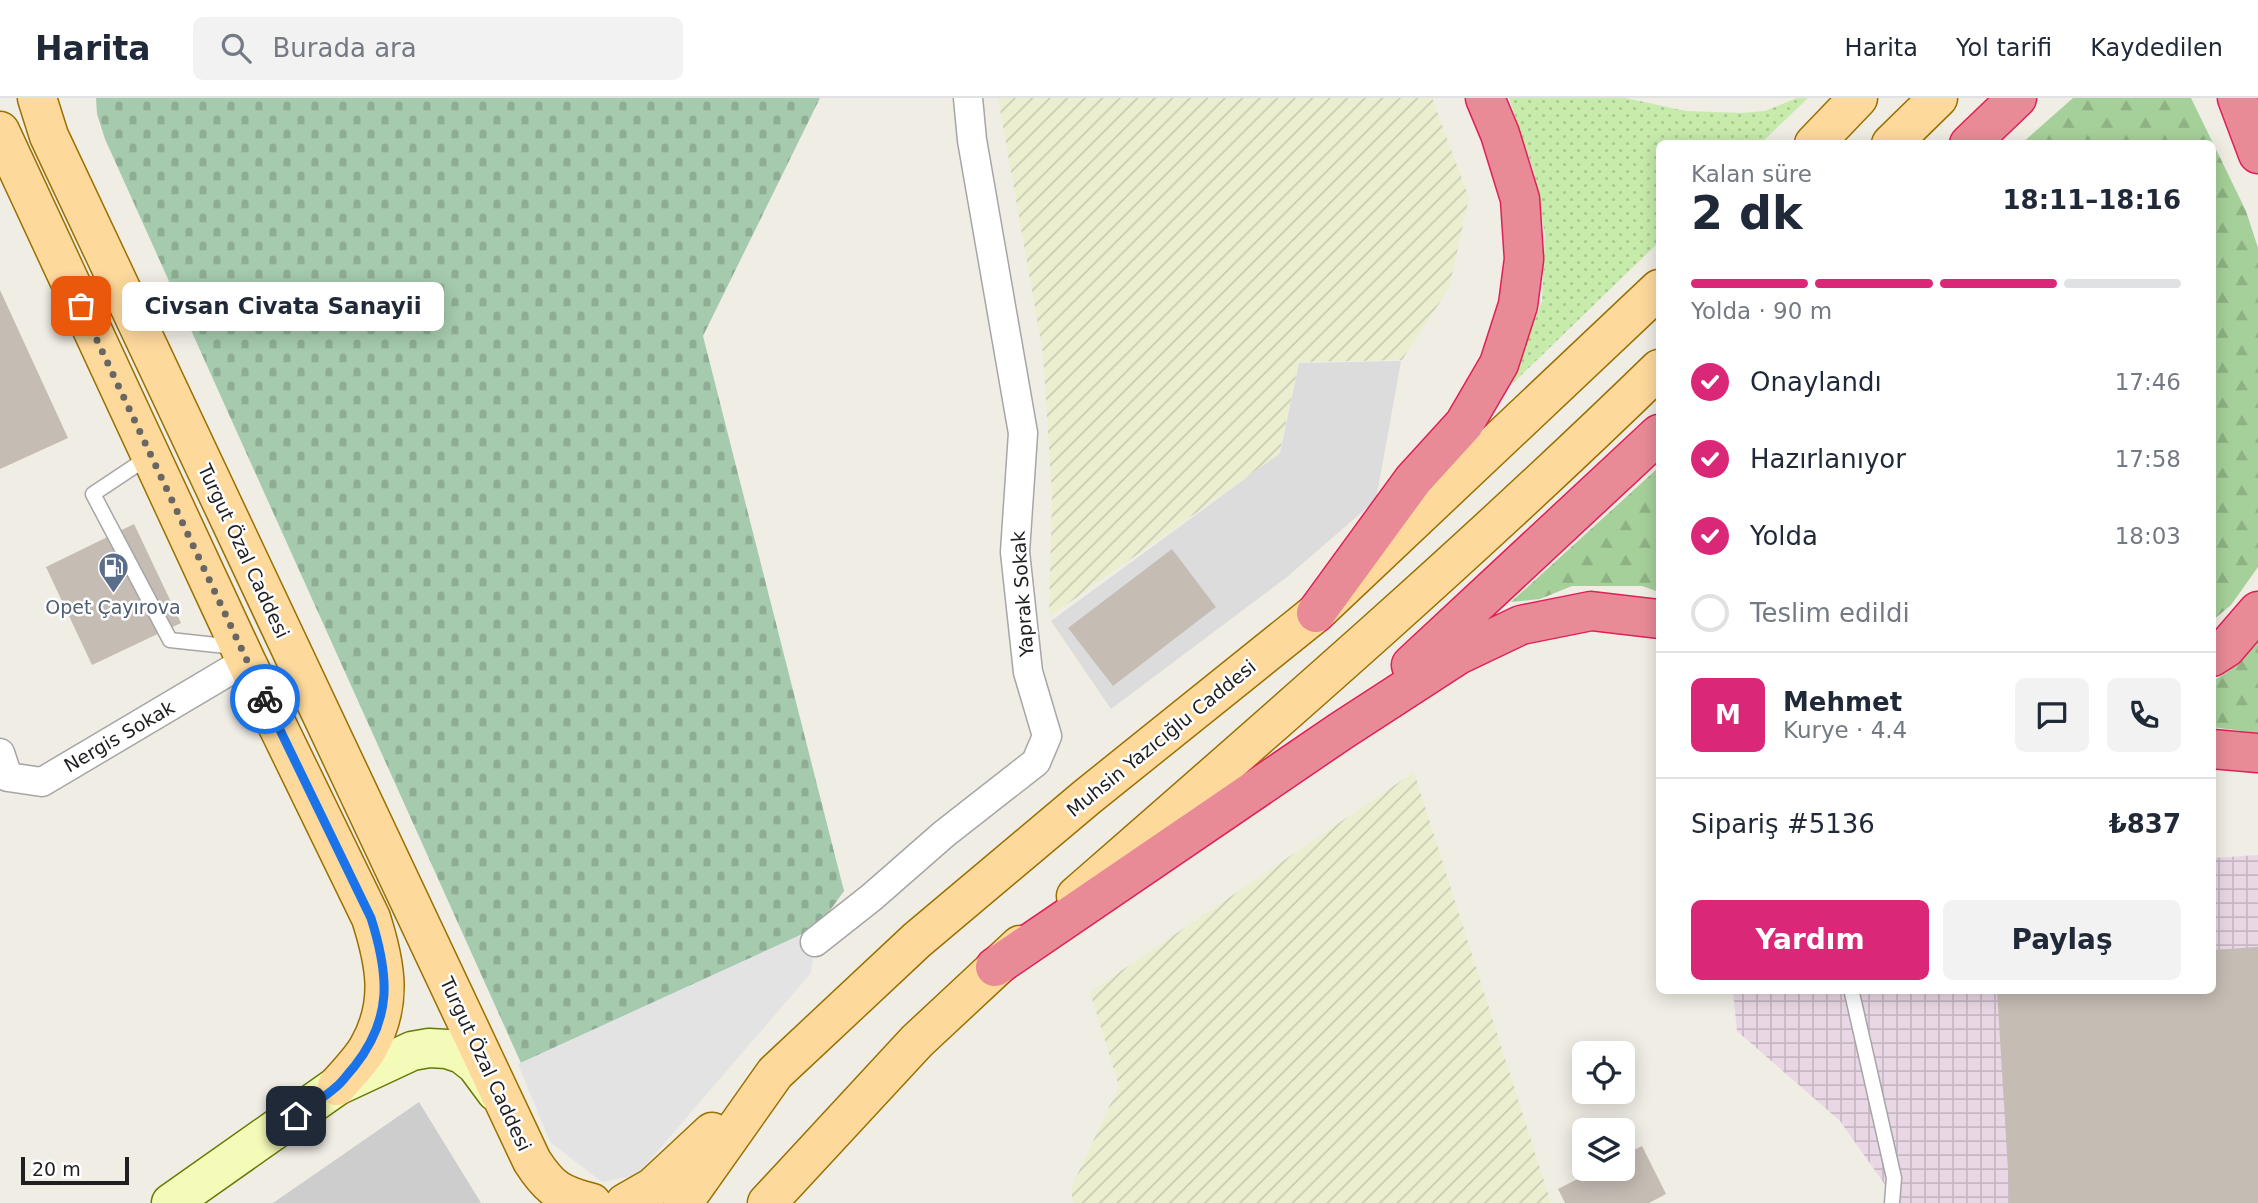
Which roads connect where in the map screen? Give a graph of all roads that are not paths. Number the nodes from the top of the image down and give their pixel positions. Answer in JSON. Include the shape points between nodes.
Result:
{"nodes":[{"id":1,"x":37,"y":98,"type":"edge"},
{"id":2,"x":968,"y":98,"type":"edge"},
{"id":3,"x":1485,"y":98,"type":"edge"},
{"id":4,"x":1858,"y":98,"type":"edge"},
{"id":5,"x":1938,"y":98,"type":"edge"},
{"id":6,"x":2237,"y":98,"type":"edge"},
{"id":7,"x":0,"y":131,"type":"edge"},
{"id":8,"x":1818,"y":140,"type":"edge"},
{"id":9,"x":1895,"y":140,"type":"edge"},
{"id":10,"x":2258,"y":154,"type":"edge"},
{"id":11,"x":1656,"y":292,"type":"edge"},
{"id":12,"x":1656,"y":372,"type":"edge"},
{"id":13,"x":1656,"y":437,"type":"edge"},
{"id":14,"x":151,"y":455,"type":"junction"},
{"id":15,"x":2258,"y":611,"type":"edge"},
{"id":16,"x":1316,"y":613,"type":"junction"},
{"id":17,"x":1656,"y":619,"type":"edge"},
{"id":18,"x":2216,"y":654,"type":"edge"},
{"id":19,"x":244,"y":655,"type":"junction"},
{"id":20,"x":1341,"y":731,"type":"junction"},
{"id":21,"x":2216,"y":749,"type":"edge"},
{"id":22,"x":0,"y":753,"type":"edge"},
{"id":23,"x":2258,"y":753,"type":"edge"},
{"id":24,"x":815,"y":942,"type":"dead end"},
{"id":25,"x":995,"y":967,"type":"junction"},
{"id":26,"x":1852,"y":994,"type":"edge"},
{"id":27,"x":775,"y":1073,"type":"junction"},
{"id":28,"x":337,"y":1086,"type":"junction"},
{"id":29,"x":512,"y":1118,"type":"junction"},
{"id":30,"x":171,"y":1203,"type":"edge"},
{"id":31,"x":543,"y":1203,"type":"edge"},
{"id":32,"x":592,"y":1203,"type":"edge"},
{"id":33,"x":625,"y":1203,"type":"edge"},
{"id":34,"x":683,"y":1203,"type":"edge"},
{"id":35,"x":767,"y":1203,"type":"edge"},
{"id":36,"x":1892,"y":1203,"type":"edge"}],
"edges":[{"from":1,"to":29,"type":"main road","name":"Turgut Özal Caddesi","via":[[49,136]]},
{"from":2,"to":24,"type":"street","name":"Yaprak Sokak","via":[[1023,433],[1015,552],[1028,672],[1048,736],[1037,762]]},
{"from":3,"to":16,"type":"highway","via":[[1520,199],[1524,259],[1503,352],[1464,424],[1413,480]]},
{"from":4,"to":8,"type":"main road"},
{"from":5,"to":9,"type":"main road"},
{"from":6,"to":10,"type":"highway"},
{"from":7,"to":14,"type":"main road"},
{"from":11,"to":16,"type":"main road","name":"Muhsin Yazıcığlu Caddesi"},
{"from":12,"to":25,"type":"main road","via":[[1360,649]]},
{"from":13,"to":20,"type":"highway"},
{"from":14,"to":19,"type":"main road"},
{"from":14,"to":19,"type":"lane","via":[[93,494],[170,640]]},
{"from":15,"to":18,"type":"highway"},
{"from":16,"to":27,"type":"main road","name":"Muhsin Yazıcığlu Caddesi","via":[[917,940]]},
{"from":17,"to":20,"type":"highway","via":[[1591,611],[1521,625],[1458,655]]},
{"from":19,"to":22,"type":"street","name":"Nergis Sokak","via":[[42,782],[8,777]]},
{"from":19,"to":28,"type":"main road","via":[[371,918],[381,949],[384,1007],[366,1051]]},
{"from":20,"to":25,"type":"highway"},
{"from":21,"to":23,"type":"highway"},
{"from":25,"to":35,"type":"main road","via":[[917,1041]]},
{"from":26,"to":36,"type":"lane","via":[[1894,1178]]},
{"from":27,"to":33,"type":"main road","via":[[653,1187]]},
{"from":27,"to":34,"type":"main road","name":"Muhsin Yazıcığlu Caddesi"},
{"from":28,"to":29,"type":"street","via":[[412,1051],[447,1049],[476,1065]]},
{"from":28,"to":30,"type":"street"},
{"from":29,"to":31,"type":"street"},
{"from":29,"to":32,"type":"main road","name":"Turgut Özal Caddesi","via":[[546,1183],[568,1197]]}]}
